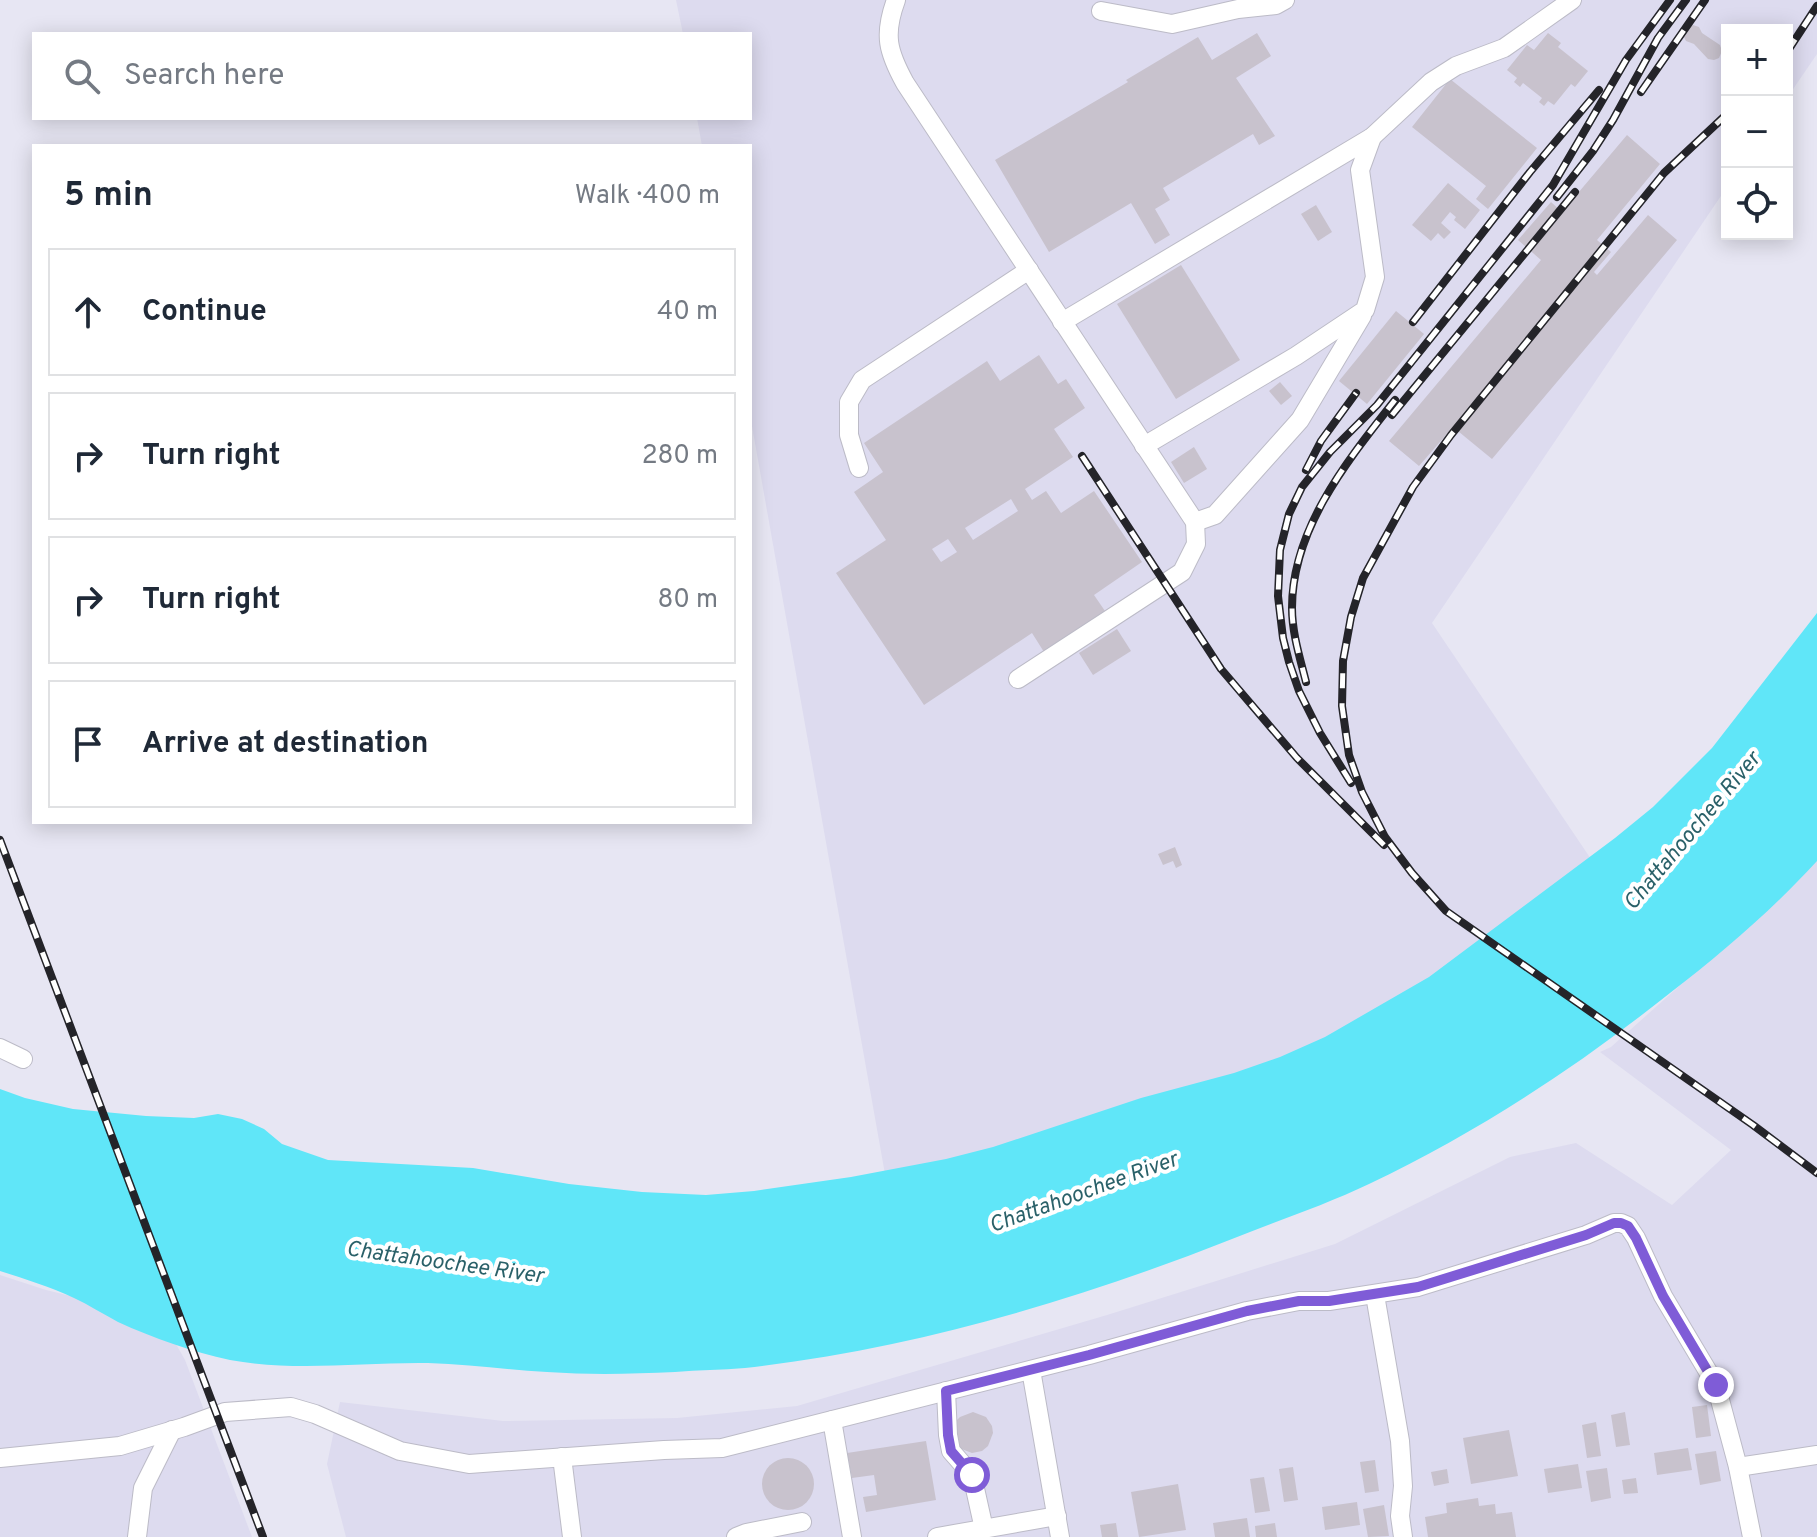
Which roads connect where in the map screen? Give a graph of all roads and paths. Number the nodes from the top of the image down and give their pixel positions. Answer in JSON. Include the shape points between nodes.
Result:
{"nodes":[{"id":1,"x":896,"y":0,"type":"edge"},
{"id":2,"x":1285,"y":0,"type":"edge"},
{"id":3,"x":1572,"y":0,"type":"edge"},
{"id":4,"x":1101,"y":11,"type":"dead end"},
{"id":5,"x":1372,"y":137,"type":"junction"},
{"id":6,"x":1029,"y":270,"type":"junction"},
{"id":7,"x":1365,"y":310,"type":"junction"},
{"id":8,"x":1062,"y":322,"type":"junction"},
{"id":9,"x":1144,"y":446,"type":"junction"},
{"id":10,"x":859,"y":468,"type":"dead end"},
{"id":11,"x":1195,"y":522,"type":"junction"},
{"id":12,"x":1018,"y":679,"type":"dead end"},
{"id":13,"x":0,"y":1048,"type":"edge"},
{"id":14,"x":23,"y":1059,"type":"dead end"},
{"id":15,"x":1375,"y":1295,"type":"junction"},
{"id":16,"x":1031,"y":1370,"type":"junction"},
{"id":17,"x":946,"y":1391,"type":"junction"},
{"id":18,"x":832,"y":1420,"type":"junction"},
{"id":19,"x":172,"y":1430,"type":"junction"},
{"id":20,"x":1817,"y":1455,"type":"edge"},
{"id":21,"x":562,"y":1457,"type":"junction"},
{"id":22,"x":0,"y":1458,"type":"edge"},
{"id":23,"x":1738,"y":1467,"type":"junction"},
{"id":24,"x":1057,"y":1516,"type":"junction"},
{"id":25,"x":802,"y":1522,"type":"dead end"},
{"id":26,"x":984,"y":1529,"type":"junction"},
{"id":27,"x":137,"y":1537,"type":"edge"},
{"id":28,"x":572,"y":1537,"type":"edge"},
{"id":29,"x":736,"y":1537,"type":"edge"},
{"id":30,"x":852,"y":1537,"type":"edge"},
{"id":31,"x":937,"y":1537,"type":"edge"},
{"id":32,"x":1060,"y":1537,"type":"edge"},
{"id":33,"x":1403,"y":1537,"type":"edge"},
{"id":34,"x":1752,"y":1537,"type":"edge"}],
"edges":[{"from":1,"to":6,"type":"street","via":[[889,19],[890,55]]},
{"from":2,"to":4,"type":"street","via":[[1172,24]]},
{"from":3,"to":5,"type":"street","via":[[1504,48],[1431,82]]},
{"from":5,"to":7,"type":"street","via":[[1360,170],[1375,277]]},
{"from":5,"to":8,"type":"street"},
{"from":6,"to":8,"type":"street"},
{"from":6,"to":10,"type":"street","via":[[862,380],[849,402],[849,435]]},
{"from":7,"to":9,"type":"street"},
{"from":7,"to":11,"type":"street","via":[[1300,420],[1215,515]]},
{"from":8,"to":9,"type":"street"},
{"from":9,"to":11,"type":"street"},
{"from":11,"to":12,"type":"street","via":[[1196,544],[1182,572]]},
{"from":13,"to":14,"type":"street"},
{"from":15,"to":16,"type":"street","via":[[1247,1311]]},
{"from":15,"to":23,"type":"street","via":[[1418,1287],[1614,1223],[1628,1226],[1716,1385]]},
{"from":15,"to":33,"type":"street","via":[[1400,1441]]},
{"from":16,"to":17,"type":"street"},
{"from":16,"to":24,"type":"street"},
{"from":17,"to":18,"type":"street"},
{"from":17,"to":26,"type":"street","via":[[951,1451],[972,1475]]},
{"from":18,"to":21,"type":"street","via":[[722,1448]]},
{"from":18,"to":30,"type":"street"},
{"from":19,"to":21,"type":"street","via":[[225,1412],[291,1407],[400,1451],[469,1464]]},
{"from":19,"to":22,"type":"street","via":[[120,1446]]},
{"from":19,"to":27,"type":"street","via":[[143,1488]]},
{"from":20,"to":23,"type":"street"},
{"from":21,"to":28,"type":"street"},
{"from":23,"to":34,"type":"street"},
{"from":24,"to":26,"type":"street"},
{"from":24,"to":32,"type":"street"},
{"from":25,"to":29,"type":"street"},
{"from":26,"to":31,"type":"street"}]}
